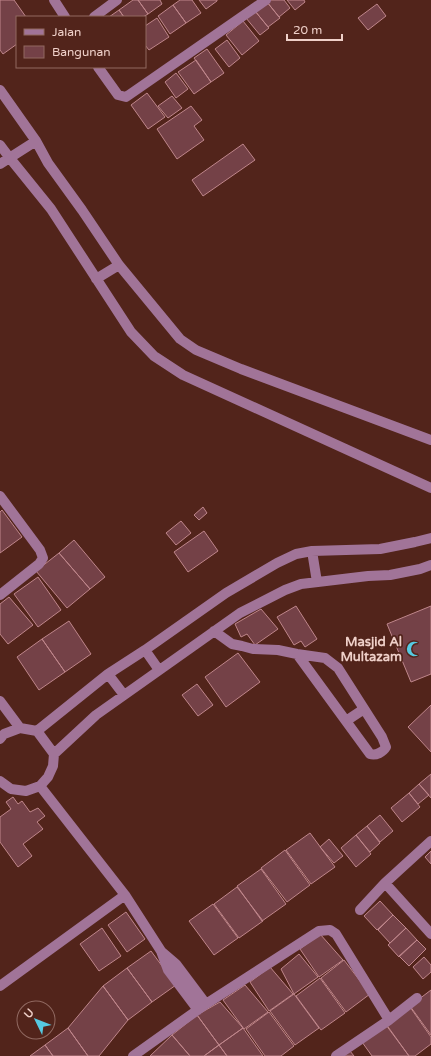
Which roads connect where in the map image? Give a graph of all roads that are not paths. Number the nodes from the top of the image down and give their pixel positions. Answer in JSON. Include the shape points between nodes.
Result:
{"nodes":[{"id":1,"x":54,"y":0,"type":"edge"},
{"id":2,"x":117,"y":0,"type":"edge"},
{"id":3,"x":266,"y":0,"type":"edge"},
{"id":4,"x":64,"y":16,"type":"edge"},
{"id":5,"x":95,"y":16,"type":"edge"},
{"id":6,"x":99,"y":68,"type":"edge"},
{"id":7,"x":0,"y":90,"type":"edge"},
{"id":8,"x":36,"y":141,"type":"junction"},
{"id":9,"x":0,"y":145,"type":"edge"},
{"id":10,"x":9,"y":157,"type":"junction"},
{"id":11,"x":0,"y":164,"type":"edge"},
{"id":12,"x":119,"y":265,"type":"junction"},
{"id":13,"x":96,"y":279,"type":"junction"},
{"id":14,"x":431,"y":440,"type":"edge"},
{"id":15,"x":431,"y":488,"type":"edge"},
{"id":16,"x":0,"y":496,"type":"edge"},
{"id":17,"x":431,"y":538,"type":"edge"},
{"id":18,"x":312,"y":551,"type":"junction"},
{"id":19,"x":431,"y":565,"type":"edge"},
{"id":20,"x":317,"y":582,"type":"junction"},
{"id":21,"x":0,"y":595,"type":"edge"},
{"id":22,"x":214,"y":631,"type":"junction"},
{"id":23,"x":145,"y":650,"type":"junction"},
{"id":24,"x":297,"y":654,"type":"junction"},
{"id":25,"x":159,"y":670,"type":"junction"},
{"id":26,"x":108,"y":674,"type":"junction"},
{"id":27,"x":124,"y":695,"type":"junction"},
{"id":28,"x":0,"y":701,"type":"edge"},
{"id":29,"x":364,"y":709,"type":"junction"},
{"id":30,"x":346,"y":721,"type":"junction"},
{"id":31,"x":20,"y":728,"type":"junction"},
{"id":32,"x":38,"y":731,"type":"junction"},
{"id":33,"x":1,"y":734,"type":"edge"},
{"id":34,"x":54,"y":754,"type":"junction"},
{"id":35,"x":0,"y":781,"type":"edge"},
{"id":36,"x":40,"y":786,"type":"junction"},
{"id":37,"x":431,"y":841,"type":"edge"},
{"id":38,"x":386,"y":883,"type":"junction"},
{"id":39,"x":125,"y":895,"type":"junction"},
{"id":40,"x":360,"y":910,"type":"dead end"},
{"id":41,"x":431,"y":934,"type":"edge"},
{"id":42,"x":0,"y":986,"type":"edge"},
{"id":43,"x":417,"y":998,"type":"dead end"},
{"id":44,"x":202,"y":1007,"type":"junction"},
{"id":45,"x":389,"y":1020,"type":"junction"},
{"id":46,"x":133,"y":1056,"type":"edge"},
{"id":47,"x":336,"y":1056,"type":"edge"}],
"edges":[{"from":1,"to":4,"type":"street"},
{"from":2,"to":5,"type":"street"},
{"from":3,"to":6,"type":"street","via":[[126,97],[118,95]]},
{"from":7,"to":8,"type":"street"},
{"from":8,"to":10,"type":"street"},
{"from":8,"to":12,"type":"street","via":[[48,163]]},
{"from":9,"to":10,"type":"street"},
{"from":10,"to":11,"type":"street"},
{"from":10,"to":13,"type":"street","via":[[51,209]]},
{"from":12,"to":13,"type":"street"},
{"from":12,"to":14,"type":"street","via":[[180,339],[196,350]]},
{"from":13,"to":15,"type":"street","via":[[131,332],[154,356],[183,375]]},
{"from":16,"to":21,"type":"street","via":[[40,550],[43,558]]},
{"from":17,"to":18,"type":"street","via":[[380,549]]},
{"from":18,"to":20,"type":"street"},
{"from":18,"to":23,"type":"street","via":[[296,554],[226,593]]},
{"from":19,"to":20,"type":"street","via":[[390,575]]},
{"from":20,"to":22,"type":"street","via":[[284,590],[240,613]]},
{"from":22,"to":24,"type":"street","via":[[232,644]]},
{"from":22,"to":25,"type":"street"},
{"from":23,"to":25,"type":"street"},
{"from":23,"to":26,"type":"street"},
{"from":24,"to":29,"type":"street","via":[[325,658],[338,668]]},
{"from":24,"to":30,"type":"street"},
{"from":25,"to":27,"type":"street"},
{"from":26,"to":27,"type":"street"},
{"from":26,"to":32,"type":"street"},
{"from":27,"to":34,"type":"street","via":[[96,715]]},
{"from":28,"to":31,"type":"street"},
{"from":29,"to":30,"type":"street"},
{"from":29,"to":30,"type":"street","via":[[386,747],[379,753],[370,754]]},
{"from":31,"to":32,"type":"street"},
{"from":31,"to":33,"type":"street"},
{"from":32,"to":34,"type":"street"},
{"from":34,"to":36,"type":"street","via":[[53,766]]},
{"from":35,"to":36,"type":"street","via":[[11,789],[26,791]]},
{"from":36,"to":39,"type":"street"},
{"from":37,"to":38,"type":"street"},
{"from":38,"to":40,"type":"street"},
{"from":38,"to":41,"type":"street"},
{"from":39,"to":42,"type":"street"},
{"from":39,"to":44,"type":"street","via":[[161,951],[168,970]]},
{"from":43,"to":45,"type":"street"},
{"from":44,"to":45,"type":"street","via":[[319,931],[330,930],[336,934]]},
{"from":44,"to":46,"type":"street"},
{"from":45,"to":47,"type":"street"}]}
